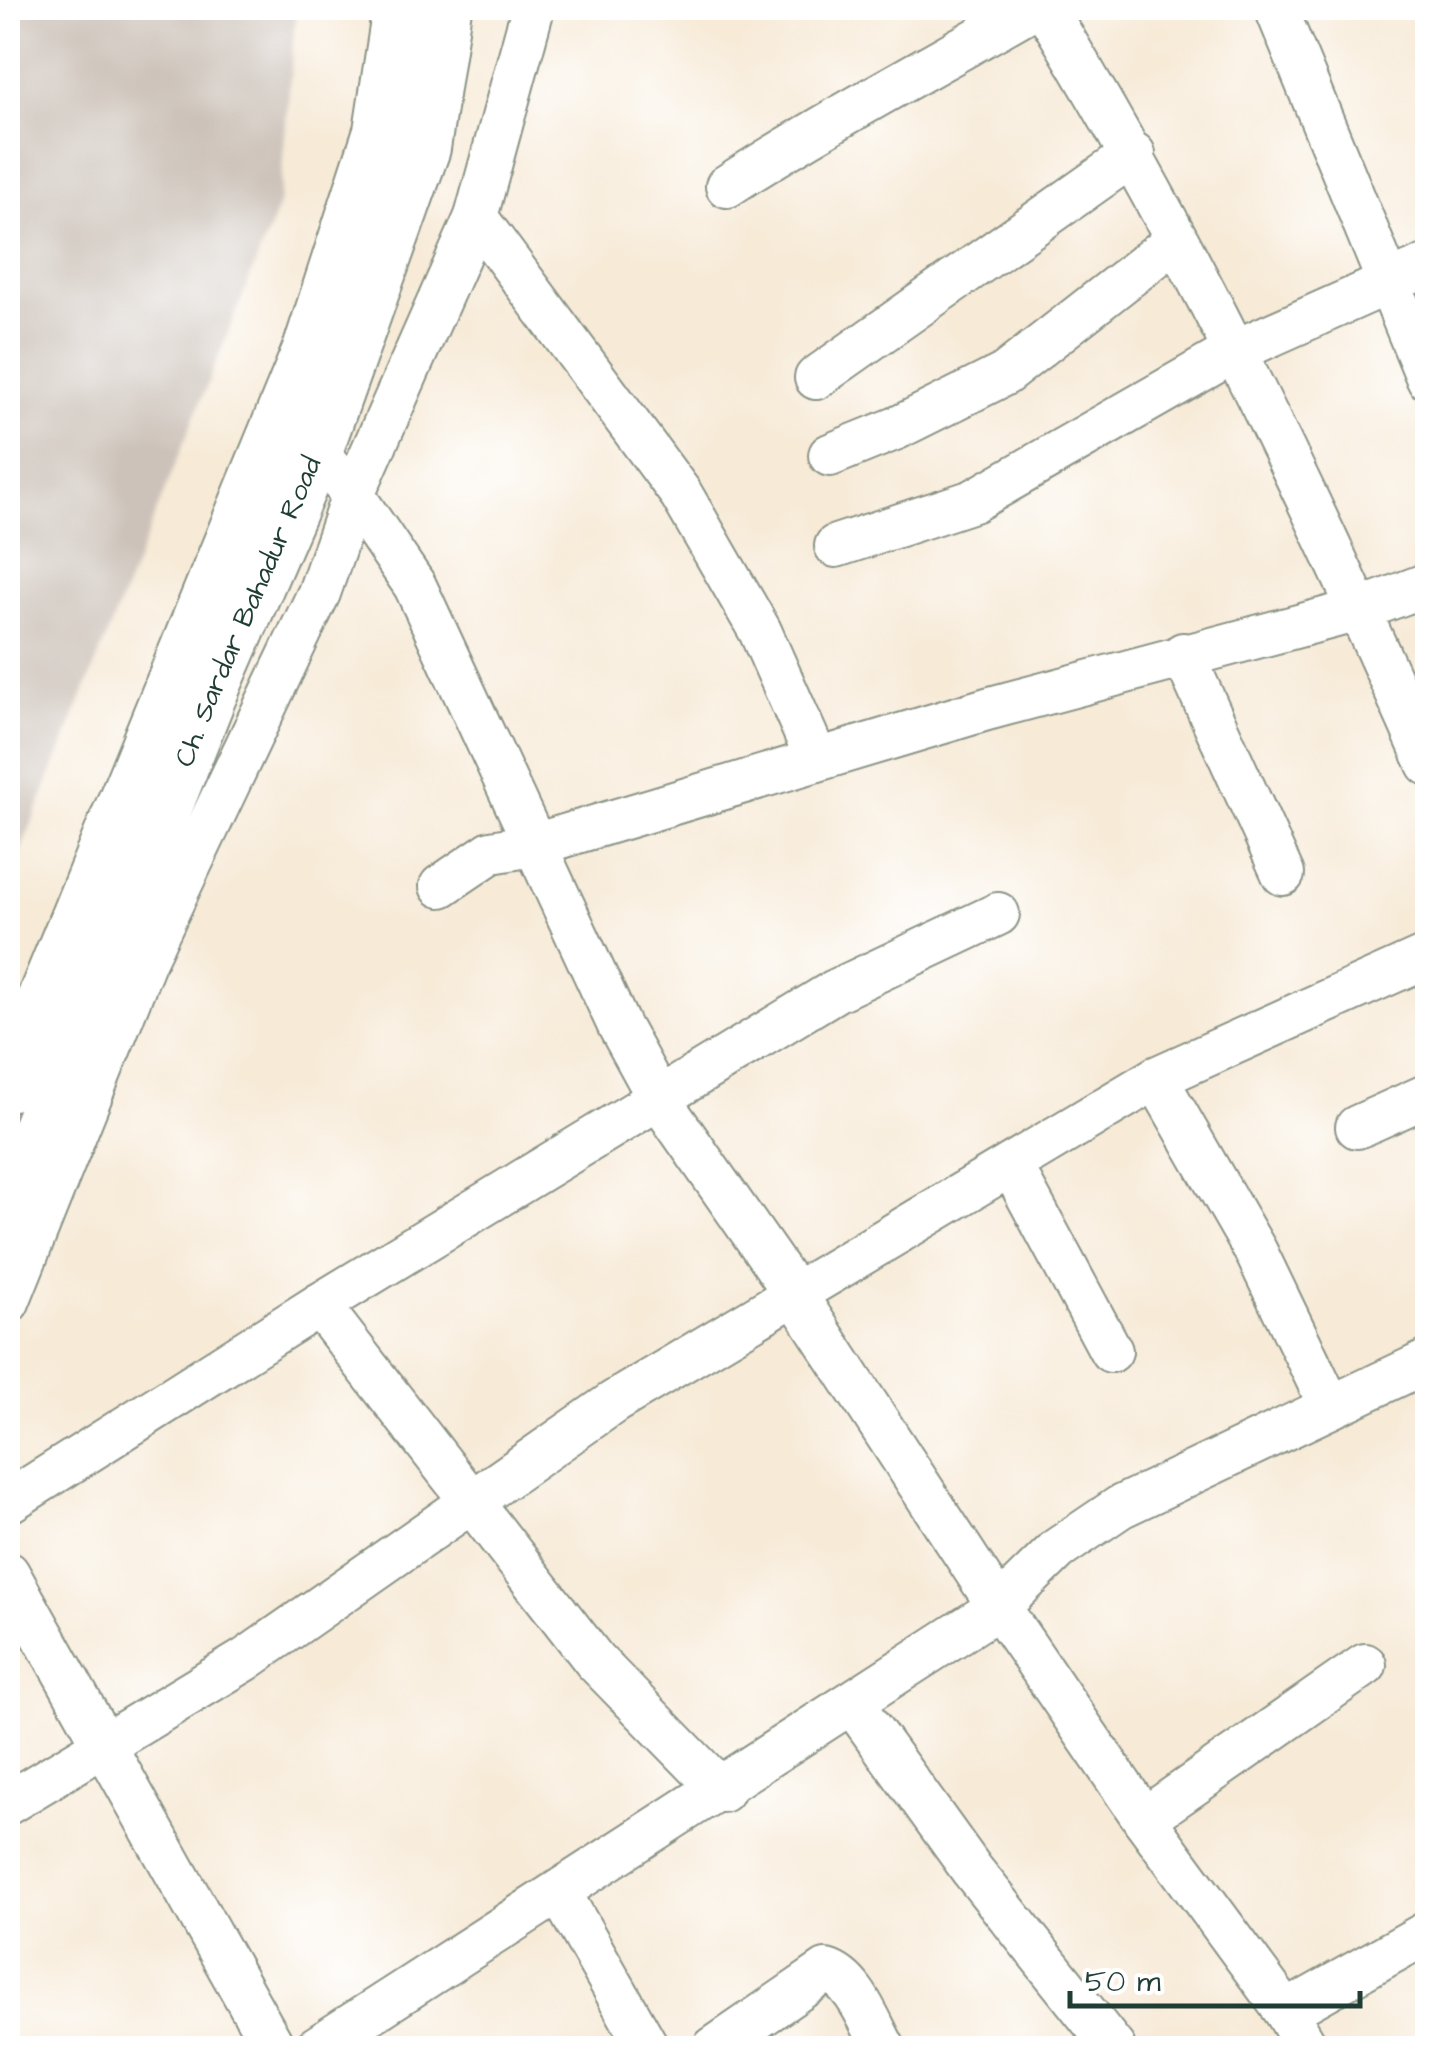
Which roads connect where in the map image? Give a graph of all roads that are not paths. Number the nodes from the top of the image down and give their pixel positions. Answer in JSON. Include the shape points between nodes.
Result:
{"nodes":[{"id":1,"x":399,"y":8,"type":"edge"},
{"id":2,"x":446,"y":8,"type":"edge"},
{"id":3,"x":533,"y":8,"type":"edge"},
{"id":4,"x":1032,"y":8,"type":"edge"},
{"id":5,"x":1046,"y":8,"type":"edge"},
{"id":6,"x":1276,"y":8,"type":"edge"},
{"id":7,"x":1134,"y":154,"type":"junction"},
{"id":8,"x":727,"y":186,"type":"dead end"},
{"id":9,"x":476,"y":217,"type":"junction"},
{"id":10,"x":1176,"y":240,"type":"junction"},
{"id":11,"x":1428,"y":265,"type":"edge"},
{"id":12,"x":1386,"y":282,"type":"junction"},
{"id":13,"x":1233,"y":352,"type":"junction"},
{"id":14,"x":816,"y":378,"type":"dead end"},
{"id":15,"x":1428,"y":379,"type":"edge"},
{"id":16,"x":316,"y":451,"type":"junction"},
{"id":17,"x":830,"y":455,"type":"dead end"},
{"id":18,"x":353,"y":495,"type":"junction"},
{"id":19,"x":836,"y":546,"type":"dead end"},
{"id":20,"x":1428,"y":584,"type":"edge"},
{"id":21,"x":1362,"y":609,"type":"junction"},
{"id":22,"x":1183,"y":654,"type":"junction"},
{"id":23,"x":818,"y":760,"type":"junction"},
{"id":24,"x":1428,"y":764,"type":"edge"},
{"id":25,"x":534,"y":845,"type":"junction"},
{"id":26,"x":1283,"y":874,"type":"dead end"},
{"id":27,"x":441,"y":886,"type":"dead end"},
{"id":28,"x":998,"y":914,"type":"dead end"},
{"id":29,"x":1428,"y":956,"type":"edge"},
{"id":30,"x":1156,"y":1078,"type":"junction"},
{"id":31,"x":8,"y":1085,"type":"edge"},
{"id":32,"x":1428,"y":1095,"type":"edge"},
{"id":33,"x":659,"y":1098,"type":"junction"},
{"id":34,"x":1357,"y":1126,"type":"dead end"},
{"id":35,"x":1010,"y":1165,"type":"junction"},
{"id":36,"x":8,"y":1205,"type":"edge"},
{"id":37,"x":795,"y":1294,"type":"junction"},
{"id":38,"x":8,"y":1302,"type":"edge"},
{"id":39,"x":319,"y":1306,"type":"junction"},
{"id":40,"x":1111,"y":1351,"type":"dead end"},
{"id":41,"x":1428,"y":1362,"type":"edge"},
{"id":42,"x":1330,"y":1404,"type":"junction"},
{"id":43,"x":8,"y":1502,"type":"edge"},
{"id":44,"x":472,"y":1502,"type":"junction"},
{"id":45,"x":8,"y":1573,"type":"edge"},
{"id":46,"x":999,"y":1608,"type":"junction"},
{"id":47,"x":1366,"y":1666,"type":"dead end"},
{"id":48,"x":852,"y":1703,"type":"junction"},
{"id":49,"x":103,"y":1746,"type":"junction"},
{"id":50,"x":722,"y":1791,"type":"junction"},
{"id":51,"x":8,"y":1803,"type":"edge"},
{"id":52,"x":1144,"y":1818,"type":"junction"},
{"id":53,"x":560,"y":1893,"type":"junction"},
{"id":54,"x":1428,"y":1932,"type":"edge"},
{"id":55,"x":1297,"y":2030,"type":"edge"},
{"id":56,"x":274,"y":2048,"type":"edge"},
{"id":57,"x":316,"y":2048,"type":"edge"},
{"id":58,"x":648,"y":2048,"type":"edge"},
{"id":59,"x":714,"y":2048,"type":"edge"},
{"id":60,"x":884,"y":2048,"type":"edge"},
{"id":61,"x":1114,"y":2048,"type":"edge"}],
"edges":[{"from":1,"to":31,"type":"main road","name":"Ch. Sardar Bahadur Road","via":[[380,131],[310,347]]},
{"from":2,"to":16,"type":"main road","name":"Ch. Sardar Bahadur Road","via":[[424,148]]},
{"from":3,"to":9,"type":"street"},
{"from":4,"to":8,"type":"street","via":[[829,120]]},
{"from":5,"to":7,"type":"street"},
{"from":6,"to":12,"type":"street"},
{"from":7,"to":10,"type":"street"},
{"from":7,"to":14,"type":"street"},
{"from":9,"to":18,"type":"street"},
{"from":9,"to":23,"type":"street","via":[[681,494],[760,631]]},
{"from":10,"to":13,"type":"street"},
{"from":10,"to":17,"type":"street","via":[[1005,374]]},
{"from":11,"to":12,"type":"street"},
{"from":12,"to":13,"type":"street"},
{"from":12,"to":15,"type":"street"},
{"from":13,"to":19,"type":"street","via":[[973,501]]},
{"from":13,"to":21,"type":"street"},
{"from":16,"to":18,"type":"street"},
{"from":16,"to":36,"type":"main road","name":"Ch. Sardar Bahadur Road","via":[[210,696]]},
{"from":18,"to":25,"type":"street","via":[[415,586]]},
{"from":18,"to":38,"type":"street","via":[[319,593],[145,960]]},
{"from":20,"to":21,"type":"street"},
{"from":21,"to":22,"type":"street"},
{"from":21,"to":24,"type":"street"},
{"from":22,"to":23,"type":"street"},
{"from":22,"to":26,"type":"street"},
{"from":23,"to":25,"type":"street"},
{"from":25,"to":27,"type":"street","via":[[492,852]]},
{"from":25,"to":33,"type":"street"},
{"from":28,"to":33,"type":"street","via":[[835,991]]},
{"from":29,"to":30,"type":"street"},
{"from":30,"to":35,"type":"street"},
{"from":30,"to":42,"type":"street","via":[[1256,1252]]},
{"from":32,"to":34,"type":"street"},
{"from":33,"to":37,"type":"street"},
{"from":33,"to":39,"type":"street"},
{"from":35,"to":37,"type":"street"},
{"from":35,"to":40,"type":"street"},
{"from":37,"to":44,"type":"street","via":[[614,1402]]},
{"from":37,"to":46,"type":"street"},
{"from":39,"to":43,"type":"street"},
{"from":39,"to":44,"type":"street"},
{"from":41,"to":42,"type":"street"},
{"from":42,"to":46,"type":"street","via":[[1120,1507],[1058,1549]]},
{"from":44,"to":49,"type":"street","via":[[245,1660]]},
{"from":44,"to":50,"type":"street","via":[[595,1661]]},
{"from":45,"to":49,"type":"street"},
{"from":46,"to":48,"type":"street"},
{"from":46,"to":52,"type":"street"},
{"from":47,"to":52,"type":"street"},
{"from":48,"to":50,"type":"street"},
{"from":48,"to":61,"type":"street","via":[[972,1870]]},
{"from":49,"to":51,"type":"street"},
{"from":49,"to":56,"type":"street"},
{"from":50,"to":53,"type":"street"},
{"from":52,"to":55,"type":"street"},
{"from":53,"to":57,"type":"street"},
{"from":53,"to":58,"type":"street"},
{"from":54,"to":55,"type":"street"},
{"from":59,"to":60,"type":"street","via":[[826,1972],[849,1987]]}]}
